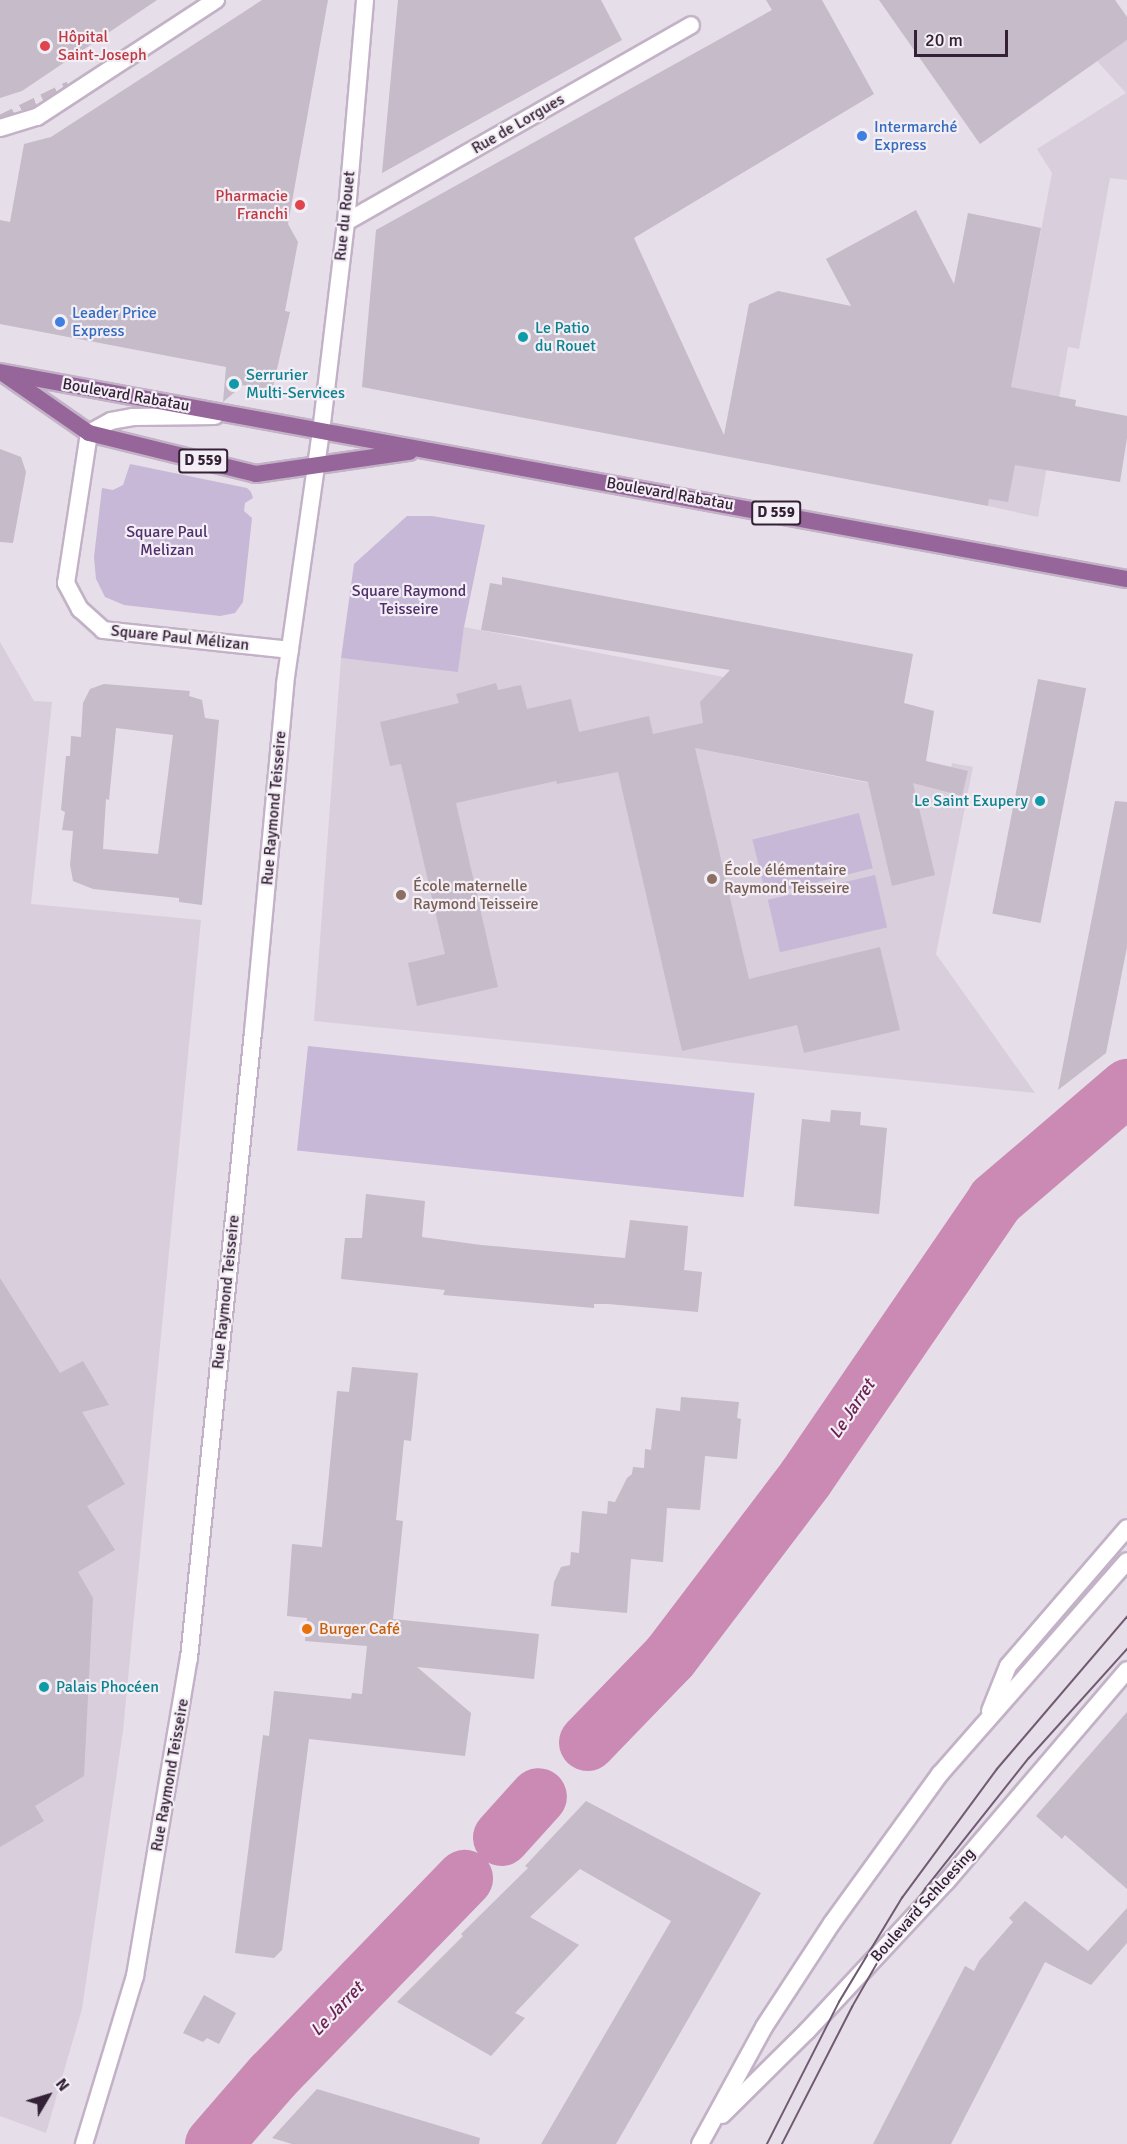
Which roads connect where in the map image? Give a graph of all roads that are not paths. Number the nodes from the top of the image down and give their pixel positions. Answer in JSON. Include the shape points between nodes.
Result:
{"nodes":[{"id":1,"x":216,"y":0,"type":"edge"},
{"id":2,"x":365,"y":0,"type":"edge"},
{"id":3,"x":691,"y":25,"type":"dead end"},
{"id":4,"x":0,"y":128,"type":"edge"},
{"id":5,"x":346,"y":222,"type":"junction"},
{"id":6,"x":0,"y":372,"type":"edge"},
{"id":7,"x":252,"y":417,"type":"junction"},
{"id":8,"x":321,"y":432,"type":"junction"},
{"id":9,"x":89,"y":433,"type":"junction"},
{"id":10,"x":425,"y":450,"type":"junction"},
{"id":11,"x":317,"y":465,"type":"junction"},
{"id":12,"x":1127,"y":579,"type":"edge"},
{"id":13,"x":290,"y":650,"type":"junction"},
{"id":14,"x":1127,"y":1528,"type":"edge"},
{"id":15,"x":1127,"y":1561,"type":"edge"},
{"id":16,"x":1127,"y":1671,"type":"edge"},
{"id":17,"x":984,"y":1725,"type":"junction"},
{"id":18,"x":708,"y":2129,"type":"junction"},
{"id":19,"x":84,"y":2144,"type":"edge"},
{"id":20,"x":700,"y":2144,"type":"edge"}],
"edges":[{"from":1,"to":4,"type":"street","via":[[37,117]]},
{"from":2,"to":5,"type":"street","name":"Rue du Rouet"},
{"from":3,"to":5,"type":"street","name":"Rue de Lorgues"},
{"from":5,"to":8,"type":"street","name":"Rue du Rouet"},
{"from":6,"to":7,"type":"main road","name":"Boulevard Rabatau","number":"D 559"},
{"from":6,"to":9,"type":"main road","name":"Boulevard Rabatau","number":"D 559"},
{"from":7,"to":8,"type":"main road","name":"Boulevard Rabatau","number":"D 559"},
{"from":7,"to":9,"type":"street","name":"Boulevard Rabatau","via":[[133,417],[111,421]]},
{"from":8,"to":10,"type":"main road","name":"Boulevard Rabatau","number":"D 559"},
{"from":8,"to":11,"type":"street","name":"Rue Raymond Teisseire"},
{"from":9,"to":11,"type":"main road","name":"Boulevard Rabatau","number":"D 559","via":[[256,474]]},
{"from":9,"to":13,"type":"street","name":"Square Paul Mélizan","via":[[66,584],[80,609],[103,630]]},
{"from":10,"to":11,"type":"main road","name":"Boulevard Rabatau","number":"D 559"},
{"from":10,"to":12,"type":"main road","name":"Boulevard Rabatau","number":"D 559"},
{"from":11,"to":13,"type":"street","name":"Rue Raymond Teisseire"},
{"from":13,"to":19,"type":"street","name":"Rue Raymond Teisseire","via":[[187,1668],[135,1976]]},
{"from":14,"to":17,"type":"street","name":"Boulevard Schloesing","via":[[1008,1666]]},
{"from":15,"to":17,"type":"street","name":"Boulevard Schloesing"},
{"from":16,"to":18,"type":"street","name":"Boulevard Schloesing","via":[[946,1881],[807,2031]]},
{"from":17,"to":18,"type":"street","name":"Boulevard Schloesing","via":[[940,1774],[832,1923],[764,2027]]},
{"from":18,"to":20,"type":"street","name":"Boulevard Schloesing"}]}
